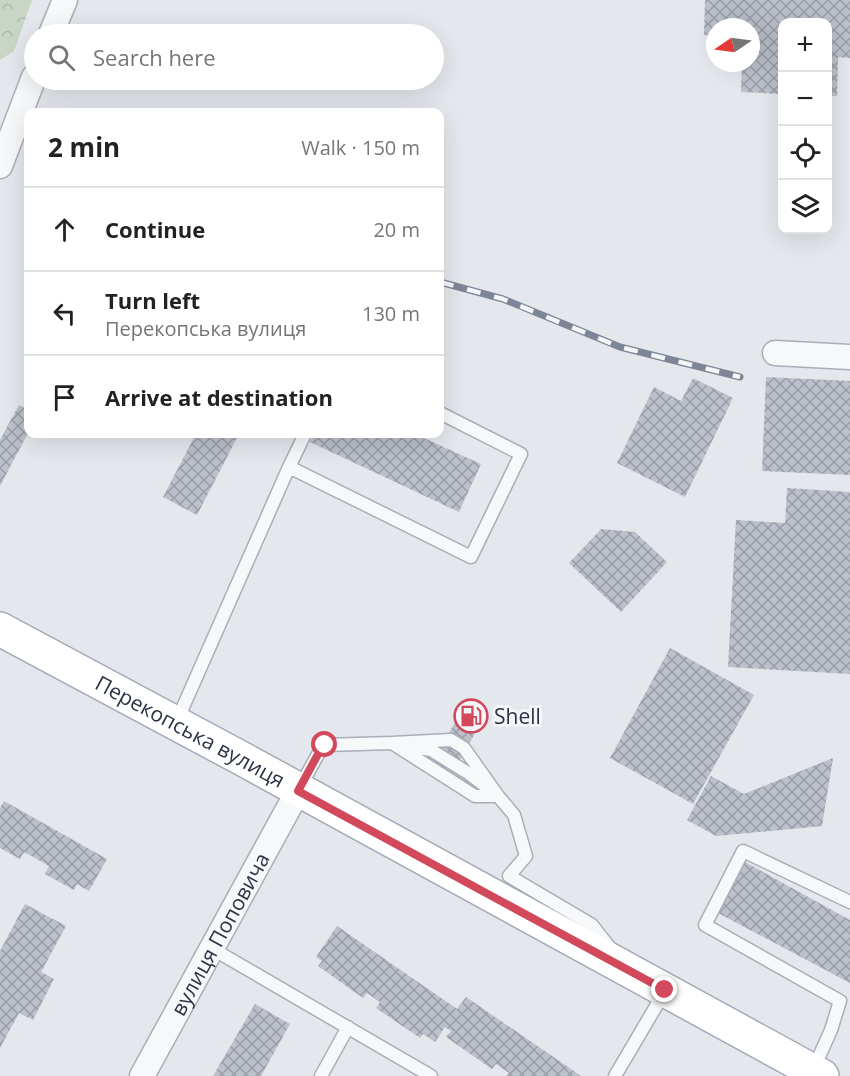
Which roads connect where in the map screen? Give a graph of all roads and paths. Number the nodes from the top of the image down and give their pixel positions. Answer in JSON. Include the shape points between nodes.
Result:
{"nodes":[{"id":1,"x":65,"y":0,"type":"edge"},
{"id":2,"x":55,"y":24,"type":"edge"},
{"id":3,"x":29,"y":90,"type":"edge"},
{"id":4,"x":0,"y":166,"type":"edge"},
{"id":5,"x":775,"y":353,"type":"dead end"},
{"id":6,"x":850,"y":357,"type":"edge"},
{"id":7,"x":444,"y":415,"type":"edge"},
{"id":8,"x":303,"y":438,"type":"edge"},
{"id":9,"x":288,"y":467,"type":"junction"},
{"id":10,"x":0,"y":629,"type":"edge"},
{"id":11,"x":176,"y":724,"type":"junction"},
{"id":12,"x":392,"y":743,"type":"junction"},
{"id":13,"x":298,"y":791,"type":"junction"},
{"id":14,"x":498,"y":796,"type":"junction"},
{"id":15,"x":850,"y":902,"type":"edge"},
{"id":16,"x":211,"y":948,"type":"junction"},
{"id":17,"x":628,"y":970,"type":"junction"},
{"id":18,"x":665,"y":990,"type":"junction"},
{"id":19,"x":845,"y":1004,"type":"edge"},
{"id":20,"x":348,"y":1027,"type":"junction"},
{"id":21,"x":817,"y":1074,"type":"edge"},
{"id":22,"x":142,"y":1076,"type":"edge"},
{"id":23,"x":321,"y":1076,"type":"edge"},
{"id":24,"x":431,"y":1076,"type":"edge"},
{"id":25,"x":615,"y":1076,"type":"edge"}],
"edges":[{"from":1,"to":2,"type":"street"},
{"from":3,"to":4,"type":"street"},
{"from":5,"to":6,"type":"street"},
{"from":7,"to":9,"type":"lane","via":[[521,454],[471,557]]},
{"from":8,"to":9,"type":"lane"},
{"from":9,"to":11,"type":"lane"},
{"from":10,"to":11,"type":"main road","name":"Перекопська вулиця"},
{"from":11,"to":13,"type":"main road","name":"Перекопська вулиця"},
{"from":12,"to":13,"type":"lane","via":[[325,745]]},
{"from":12,"to":14,"type":"lane","via":[[475,796]]},
{"from":12,"to":14,"type":"lane","via":[[451,740],[464,748]]},
{"from":13,"to":16,"type":"street","name":"вулиця Поповича"},
{"from":13,"to":17,"type":"main road","name":"Перекопська вулиця"},
{"from":14,"to":17,"type":"lane","via":[[514,815],[526,856],[509,876],[592,925]]},
{"from":15,"to":19,"type":"lane","via":[[742,851],[705,925]]},
{"from":16,"to":20,"type":"lane"},
{"from":16,"to":22,"type":"street","name":"вулиця Поповича"},
{"from":17,"to":18,"type":"main road","name":"Перекопська вулиця"},
{"from":18,"to":21,"type":"main road","name":"Перекопська вулиця"},
{"from":18,"to":25,"type":"lane"},
{"from":19,"to":21,"type":"lane","via":[[831,1030]]},
{"from":20,"to":23,"type":"lane"},
{"from":20,"to":24,"type":"lane"}]}
